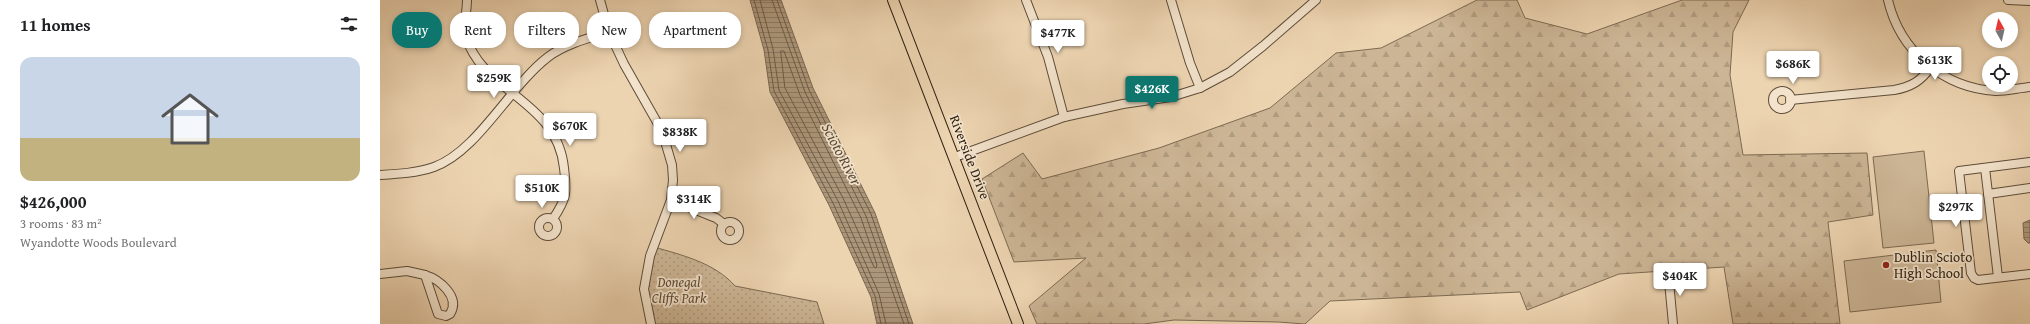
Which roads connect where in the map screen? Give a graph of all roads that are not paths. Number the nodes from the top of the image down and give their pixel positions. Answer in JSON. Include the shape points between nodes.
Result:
{"nodes":[{"id":1,"x":467,"y":0,"type":"edge"},
{"id":2,"x":600,"y":0,"type":"edge"},
{"id":3,"x":893,"y":0,"type":"edge"},
{"id":4,"x":1026,"y":0,"type":"edge"},
{"id":5,"x":1171,"y":0,"type":"edge"},
{"id":6,"x":1316,"y":0,"type":"edge"},
{"id":7,"x":1888,"y":0,"type":"edge"},
{"id":8,"x":2008,"y":0,"type":"edge"},
{"id":9,"x":2030,"y":1,"type":"edge"},
{"id":10,"x":603,"y":12,"type":"edge"},
{"id":11,"x":587,"y":39,"type":"edge"},
{"id":12,"x":616,"y":48,"type":"edge"},
{"id":13,"x":1930,"y":67,"type":"junction"},
{"id":14,"x":2030,"y":87,"type":"edge"},
{"id":15,"x":1200,"y":88,"type":"junction"},
{"id":16,"x":513,"y":92,"type":"junction"},
{"id":17,"x":1790,"y":100,"type":"dead end"},
{"id":18,"x":1064,"y":117,"type":"junction"},
{"id":19,"x":955,"y":157,"type":"junction"},
{"id":20,"x":2030,"y":162,"type":"edge"},
{"id":21,"x":1985,"y":168,"type":"junction"},
{"id":22,"x":380,"y":175,"type":"edge"},
{"id":23,"x":2030,"y":188,"type":"edge"},
{"id":24,"x":1988,"y":194,"type":"junction"},
{"id":25,"x":671,"y":200,"type":"junction"},
{"id":26,"x":553,"y":219,"type":"dead end"},
{"id":27,"x":724,"y":224,"type":"dead end"},
{"id":28,"x":1668,"y":271,"type":"dead end"},
{"id":29,"x":380,"y":274,"type":"edge"},
{"id":30,"x":2030,"y":274,"type":"edge"},
{"id":31,"x":425,"y":275,"type":"junction"},
{"id":32,"x":1998,"y":277,"type":"junction"},
{"id":33,"x":651,"y":324,"type":"edge"},
{"id":34,"x":1018,"y":324,"type":"edge"},
{"id":35,"x":1673,"y":324,"type":"edge"}],
"edges":[{"from":1,"to":16,"type":"street","via":[[465,36],[474,54],[485,70]]},
{"from":2,"to":10,"type":"street"},
{"from":3,"to":19,"type":"main road","name":"Riverside Drive"},
{"from":4,"to":18,"type":"street","via":[[1048,57]]},
{"from":5,"to":15,"type":"street"},
{"from":6,"to":15,"type":"street","via":[[1230,72]]},
{"from":7,"to":13,"type":"street","via":[[1892,14],[1910,48]]},
{"from":8,"to":9,"type":"street"},
{"from":11,"to":16,"type":"street","via":[[549,56],[524,78]]},
{"from":12,"to":25,"type":"street","via":[[662,132],[673,180]]},
{"from":13,"to":14,"type":"street","via":[[1966,85],[1996,91]]},
{"from":13,"to":17,"type":"street","via":[[1924,76],[1910,87]]},
{"from":15,"to":18,"type":"street","via":[[1171,97],[1122,104]]},
{"from":16,"to":22,"type":"street","via":[[478,135],[459,152],[435,167],[408,173]]},
{"from":16,"to":26,"type":"street","via":[[547,123],[558,140],[564,160],[566,194]]},
{"from":18,"to":19,"type":"street"},
{"from":19,"to":34,"type":"main road","name":"Riverside Drive"},
{"from":20,"to":21,"type":"street"},
{"from":21,"to":24,"type":"street"},
{"from":21,"to":32,"type":"street","via":[[1959,171],[1972,273],[1978,280]]},
{"from":23,"to":24,"type":"street"},
{"from":24,"to":32,"type":"street"},
{"from":25,"to":27,"type":"street","via":[[716,218]]},
{"from":25,"to":33,"type":"street","via":[[650,256],[644,289]]},
{"from":28,"to":35,"type":"street"},
{"from":29,"to":31,"type":"street","via":[[407,271]]},
{"from":30,"to":32,"type":"street"},
{"from":31,"to":31,"type":"street","via":[[443,284],[453,305],[450,314],[438,314]]}]}
